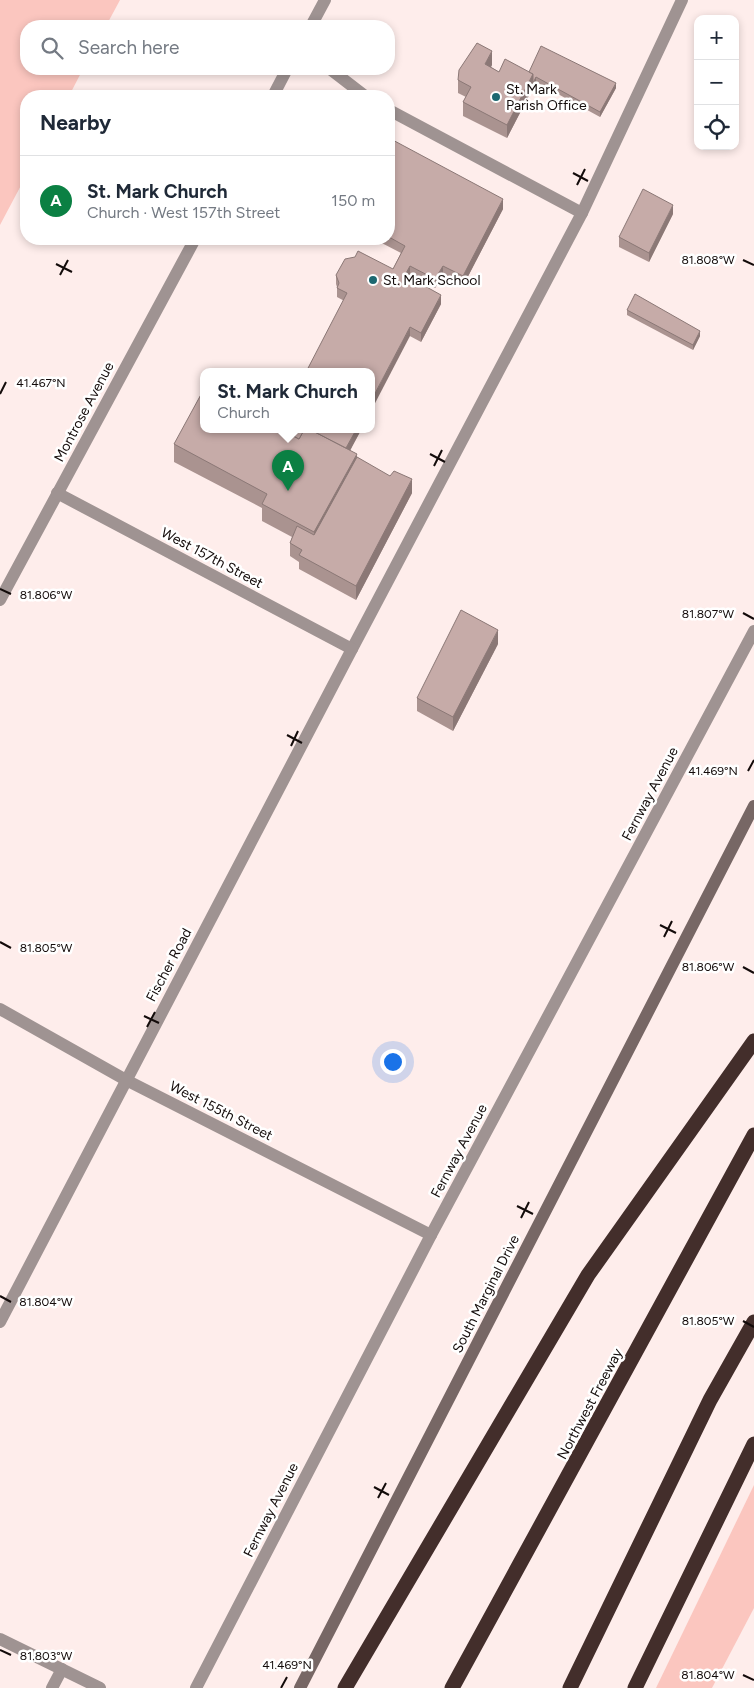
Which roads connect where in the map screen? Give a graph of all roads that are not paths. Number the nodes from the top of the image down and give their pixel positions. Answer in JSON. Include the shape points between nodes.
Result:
{"nodes":[{"id":1,"x":325,"y":0,"type":"edge"},
{"id":2,"x":682,"y":0,"type":"edge"},
{"id":3,"x":313,"y":20,"type":"edge"},
{"id":4,"x":285,"y":75,"type":"edge"},
{"id":5,"x":338,"y":75,"type":"edge"},
{"id":6,"x":276,"y":90,"type":"edge"},
{"id":7,"x":357,"y":90,"type":"edge"},
{"id":8,"x":395,"y":113,"type":"edge"},
{"id":9,"x":582,"y":212,"type":"junction"},
{"id":10,"x":192,"y":245,"type":"edge"},
{"id":11,"x":57,"y":493,"type":"junction"},
{"id":12,"x":0,"y":600,"type":"edge"},
{"id":13,"x":754,"y":631,"type":"edge"},
{"id":14,"x":352,"y":649,"type":"junction"},
{"id":15,"x":754,"y":806,"type":"edge"},
{"id":16,"x":0,"y":1009,"type":"edge"},
{"id":17,"x":754,"y":1041,"type":"edge"},
{"id":18,"x":126,"y":1080,"type":"junction"},
{"id":19,"x":754,"y":1135,"type":"edge"},
{"id":20,"x":431,"y":1235,"type":"junction"},
{"id":21,"x":0,"y":1322,"type":"edge"},
{"id":22,"x":754,"y":1322,"type":"edge"},
{"id":23,"x":754,"y":1444,"type":"edge"},
{"id":24,"x":0,"y":1638,"type":"edge"},
{"id":25,"x":62,"y":1669,"type":"junction"},
{"id":26,"x":52,"y":1688,"type":"edge"},
{"id":27,"x":100,"y":1688,"type":"edge"},
{"id":28,"x":196,"y":1688,"type":"edge"},
{"id":29,"x":300,"y":1688,"type":"edge"},
{"id":30,"x":345,"y":1688,"type":"edge"},
{"id":31,"x":452,"y":1688,"type":"edge"},
{"id":32,"x":570,"y":1688,"type":"edge"},
{"id":33,"x":635,"y":1688,"type":"edge"}],
"edges":[{"from":1,"to":3,"type":"street"},
{"from":2,"to":9,"type":"street","name":"Fischer Road"},
{"from":4,"to":6,"type":"street"},
{"from":5,"to":7,"type":"street"},
{"from":8,"to":9,"type":"street"},
{"from":9,"to":14,"type":"street","name":"Fischer Road"},
{"from":10,"to":11,"type":"street","name":"Montrose Avenue"},
{"from":11,"to":12,"type":"street","name":"Montrose Avenue"},
{"from":11,"to":14,"type":"street","name":"West 157th Street"},
{"from":13,"to":20,"type":"street","name":"Fernway Avenue"},
{"from":14,"to":18,"type":"street","name":"Fischer Road"},
{"from":15,"to":29,"type":"main road","name":"South Marginal Drive"},
{"from":16,"to":18,"type":"street","name":"West 155th Street"},
{"from":17,"to":30,"type":"highway","via":[[588,1275]]},
{"from":18,"to":20,"type":"street","name":"West 155th Street"},
{"from":18,"to":21,"type":"street","name":"Fischer Road"},
{"from":19,"to":31,"type":"highway","name":"Northwest Freeway"},
{"from":20,"to":28,"type":"street","name":"Fernway Avenue"},
{"from":22,"to":32,"type":"highway","via":[[710,1400]]},
{"from":23,"to":33,"type":"highway"},
{"from":24,"to":25,"type":"street"},
{"from":25,"to":26,"type":"street"},
{"from":25,"to":27,"type":"street"}]}
